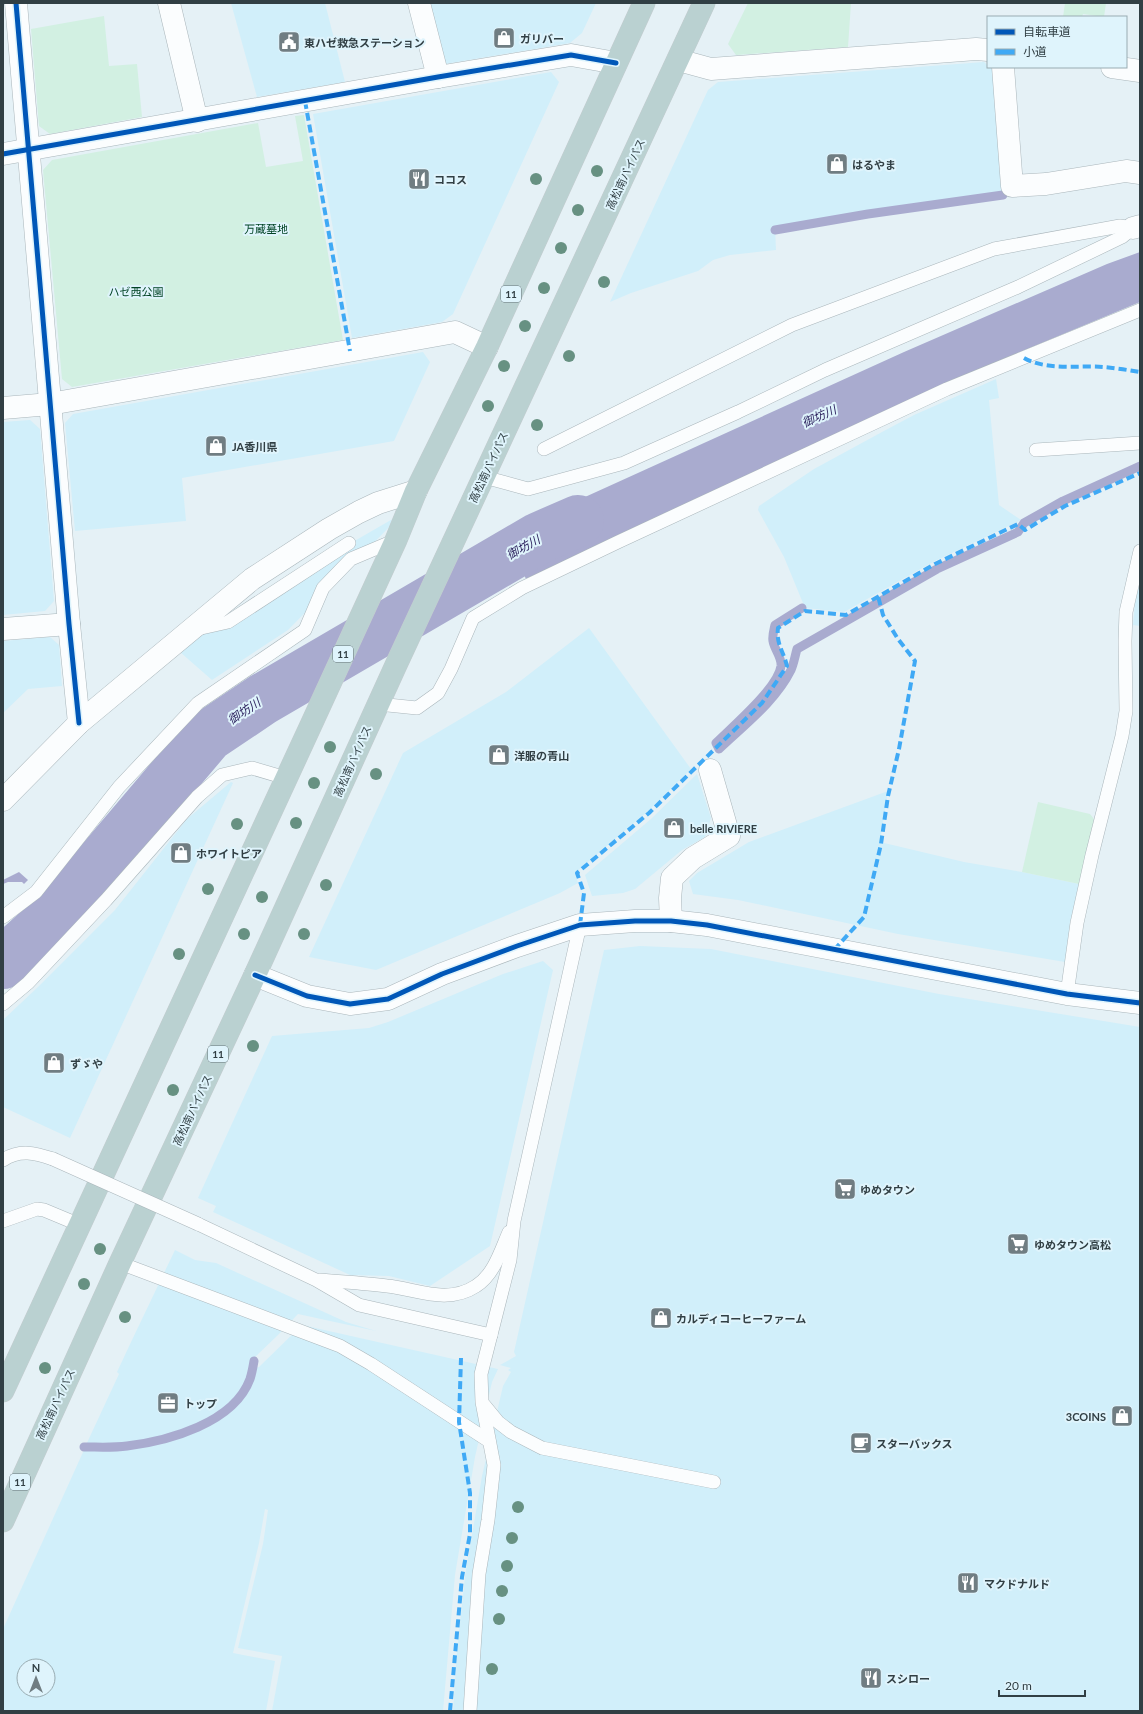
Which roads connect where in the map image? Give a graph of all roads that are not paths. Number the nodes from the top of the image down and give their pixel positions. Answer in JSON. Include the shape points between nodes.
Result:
{"nodes":[{"id":1,"x":16,"y":3,"type":"edge"},
{"id":2,"x":169,"y":3,"type":"edge"},
{"id":3,"x":419,"y":3,"type":"edge"},
{"id":4,"x":644,"y":3,"type":"edge"},
{"id":5,"x":704,"y":3,"type":"edge"},
{"id":6,"x":987,"y":50,"type":"edge"},
{"id":7,"x":678,"y":60,"type":"junction"},
{"id":8,"x":616,"y":63,"type":"junction"},
{"id":9,"x":1003,"y":68,"type":"edge"},
{"id":10,"x":1119,"y":68,"type":"edge"},
{"id":11,"x":1140,"y":71,"type":"edge"},
{"id":12,"x":438,"y":77,"type":"junction"},
{"id":13,"x":197,"y":121,"type":"junction"},
{"id":14,"x":28,"y":151,"type":"junction"},
{"id":15,"x":3,"y":154,"type":"edge"},
{"id":16,"x":1140,"y":173,"type":"edge"},
{"id":17,"x":1137,"y":227,"type":"edge"},
{"id":18,"x":1140,"y":310,"type":"edge"},
{"id":19,"x":486,"y":347,"type":"junction"},
{"id":20,"x":50,"y":404,"type":"junction"},
{"id":21,"x":3,"y":408,"type":"edge"},
{"id":22,"x":1140,"y":443,"type":"edge"},
{"id":23,"x":544,"y":449,"type":"dead end"},
{"id":24,"x":1036,"y":450,"type":"dead end"},
{"id":25,"x":484,"y":477,"type":"junction"},
{"id":26,"x":416,"y":491,"type":"junction"},
{"id":27,"x":396,"y":540,"type":"junction"},
{"id":28,"x":349,"y":543,"type":"dead end"},
{"id":29,"x":1140,"y":551,"type":"edge"},
{"id":30,"x":69,"y":624,"type":"junction"},
{"id":31,"x":3,"y":629,"type":"edge"},
{"id":32,"x":188,"y":632,"type":"junction"},
{"id":33,"x":378,"y":704,"type":"junction"},
{"id":34,"x":79,"y":723,"type":"junction"},
{"id":35,"x":710,"y":770,"type":"dead end"},
{"id":36,"x":286,"y":778,"type":"junction"},
{"id":37,"x":3,"y":800,"type":"edge"},
{"id":38,"x":3,"y":917,"type":"edge"},
{"id":39,"x":671,"y":921,"type":"junction"},
{"id":40,"x":580,"y":925,"type":"junction"},
{"id":41,"x":255,"y":975,"type":"junction"},
{"id":42,"x":1066,"y":994,"type":"junction"},
{"id":43,"x":1140,"y":1003,"type":"edge"},
{"id":44,"x":3,"y":1004,"type":"edge"},
{"id":45,"x":3,"y":1160,"type":"edge"},
{"id":46,"x":3,"y":1221,"type":"edge"},
{"id":47,"x":514,"y":1221,"type":"junction"},
{"id":48,"x":80,"y":1225,"type":"junction"},
{"id":49,"x":120,"y":1263,"type":"junction"},
{"id":50,"x":316,"y":1280,"type":"junction"},
{"id":51,"x":491,"y":1336,"type":"junction"},
{"id":52,"x":4,"y":1387,"type":"edge"},
{"id":53,"x":482,"y":1402,"type":"junction"},
{"id":54,"x":489,"y":1441,"type":"junction"},
{"id":55,"x":714,"y":1482,"type":"dead end"},
{"id":56,"x":3,"y":1520,"type":"edge"},
{"id":57,"x":470,"y":1711,"type":"edge"}],
"edges":[{"from":1,"to":14,"type":"street"},
{"from":2,"to":13,"type":"street"},
{"from":3,"to":12,"type":"street"},
{"from":4,"to":8,"type":"highway","number":"11"},
{"from":5,"to":7,"type":"highway","name":"高松南バイパス","number":"11"},
{"from":6,"to":7,"type":"street","via":[[711,69]]},
{"from":7,"to":25,"type":"highway","name":"高松南バイパス","number":"11"},
{"from":8,"to":12,"type":"street","via":[[571,55]]},
{"from":8,"to":19,"type":"highway","number":"11"},
{"from":9,"to":16,"type":"street","via":[[1012,186],[1046,184],[1126,171]]},
{"from":10,"to":11,"type":"street"},
{"from":12,"to":13,"type":"street"},
{"from":13,"to":14,"type":"street"},
{"from":14,"to":15,"type":"street"},
{"from":14,"to":20,"type":"street"},
{"from":17,"to":23,"type":"lane","via":[[1120,226],[994,249],[930,272],[792,325]]},
{"from":17,"to":25,"type":"lane","via":[[1122,237],[1018,287],[825,370],[624,463],[528,489]]},
{"from":18,"to":33,"type":"lane","via":[[947,389],[522,588],[473,618],[438,693],[417,708]]},
{"from":19,"to":20,"type":"street","via":[[455,332]]},
{"from":19,"to":26,"type":"highway","number":"11"},
{"from":20,"to":21,"type":"street"},
{"from":20,"to":30,"type":"street"},
{"from":22,"to":24,"type":"lane"},
{"from":25,"to":33,"type":"highway","name":"高松南バイパス","number":"11"},
{"from":26,"to":27,"type":"highway","number":"11"},
{"from":26,"to":32,"type":"street","via":[[378,503],[329,529],[252,579]]},
{"from":27,"to":36,"type":"highway","number":"11"},
{"from":27,"to":38,"type":"lane","via":[[351,559],[323,588],[305,630],[198,703],[119,787],[36,892]]},
{"from":28,"to":32,"type":"lane","via":[[228,622]]},
{"from":29,"to":42,"type":"lane","via":[[1126,612],[1126,711],[1122,736],[1077,923]]},
{"from":30,"to":31,"type":"street"},
{"from":30,"to":34,"type":"street"},
{"from":32,"to":34,"type":"street"},
{"from":33,"to":41,"type":"highway","name":"高松南バイパス","number":"11"},
{"from":34,"to":37,"type":"street"},
{"from":35,"to":39,"type":"street","via":[[729,836],[693,858],[672,878]]},
{"from":36,"to":44,"type":"lane","via":[[252,768],[222,775],[197,797],[28,983]]},
{"from":36,"to":48,"type":"highway","number":"11"},
{"from":39,"to":40,"type":"street"},
{"from":39,"to":42,"type":"street","via":[[707,925]]},
{"from":40,"to":41,"type":"street","via":[[450,971],[388,999],[343,1003],[307,996]]},
{"from":40,"to":47,"type":"lane"},
{"from":41,"to":49,"type":"highway","name":"高松南バイパス","number":"11"},
{"from":42,"to":43,"type":"street"},
{"from":45,"to":50,"type":"lane","bridge":true,"via":[[18,1153],[34,1153],[54,1159]]},
{"from":46,"to":48,"type":"lane","via":[[37,1209]]},
{"from":47,"to":50,"type":"lane","via":[[490,1272],[477,1286],[453,1296],[428,1295],[388,1286]]},
{"from":47,"to":51,"type":"lane","via":[[510,1260]]},
{"from":48,"to":52,"type":"highway","number":"11"},
{"from":49,"to":54,"type":"lane","via":[[340,1346]]},
{"from":49,"to":56,"type":"highway","name":"高松南バイパス","number":"11"},
{"from":50,"to":51,"type":"lane","via":[[359,1305]]},
{"from":51,"to":53,"type":"lane","via":[[481,1374]]},
{"from":53,"to":54,"type":"lane"},
{"from":53,"to":55,"type":"lane","via":[[498,1422],[511,1432],[542,1448]]},
{"from":54,"to":57,"type":"lane","via":[[494,1465],[493,1485],[479,1574]]}]}
